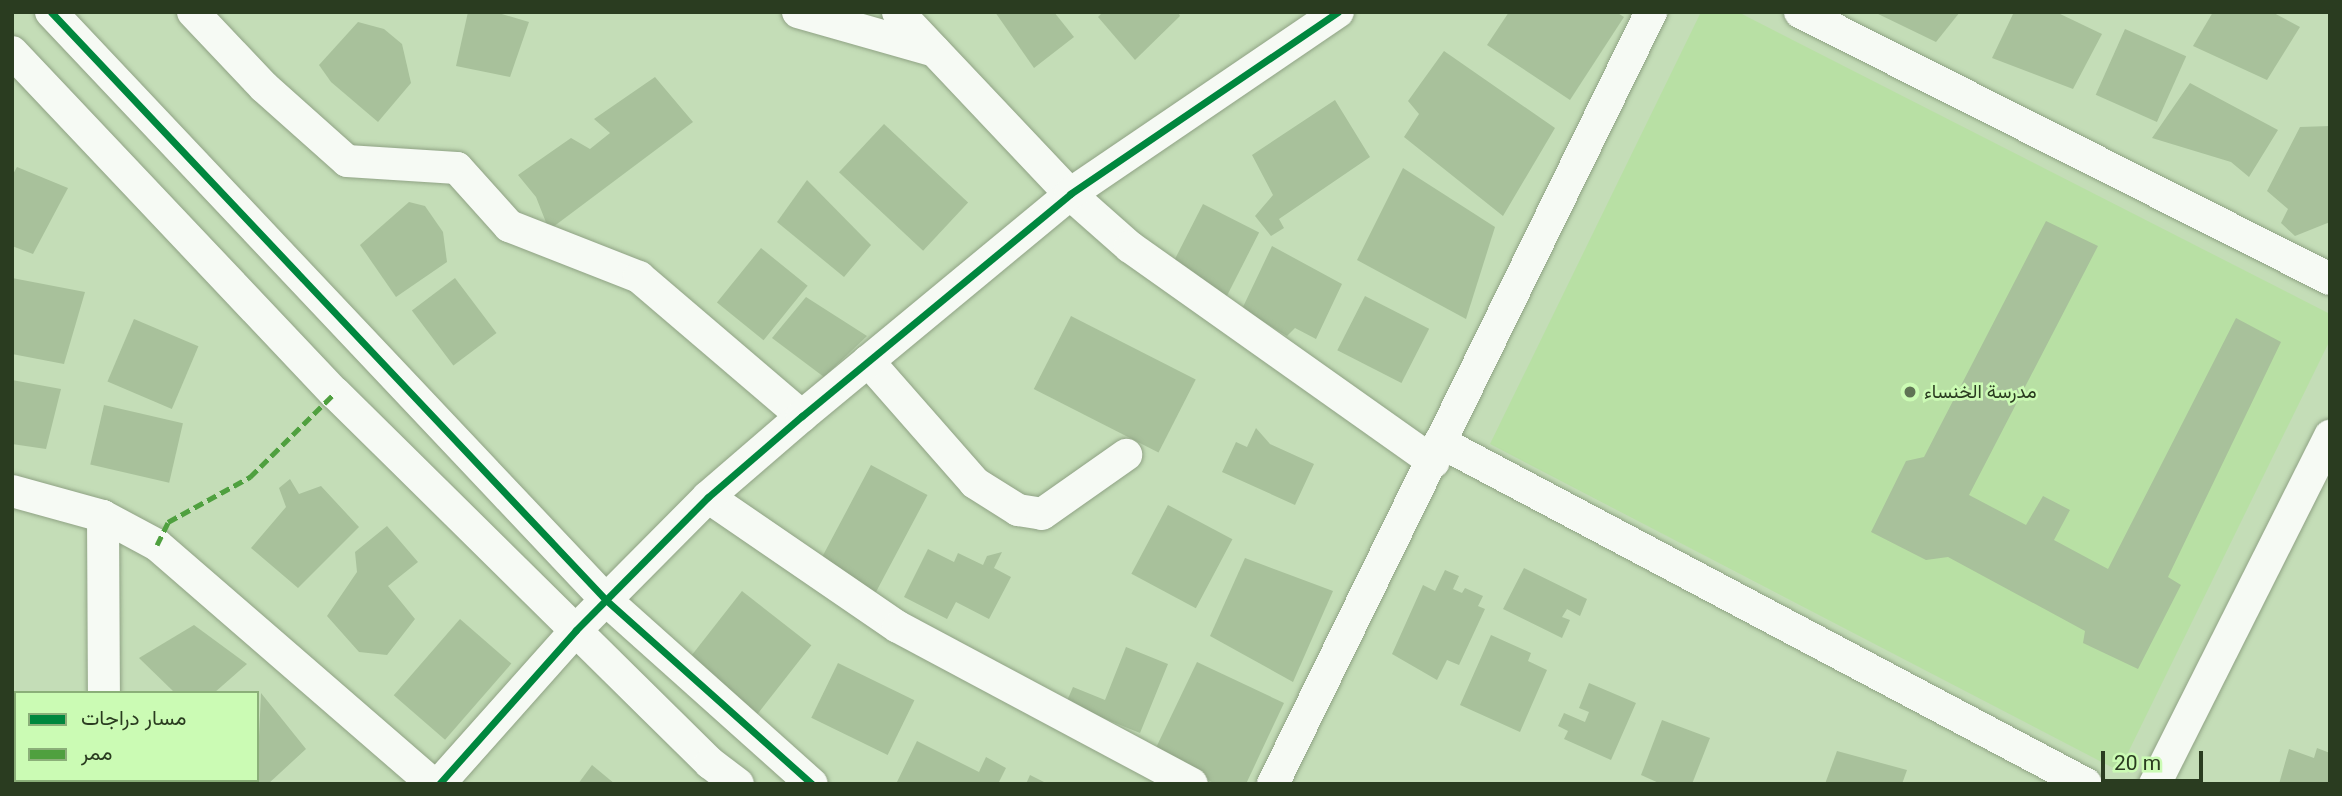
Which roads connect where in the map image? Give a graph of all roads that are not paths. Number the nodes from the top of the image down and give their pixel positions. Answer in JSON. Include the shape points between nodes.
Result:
{"nodes":[{"id":1,"x":51,"y":12,"type":"edge"},
{"id":2,"x":193,"y":12,"type":"edge"},
{"id":3,"x":798,"y":12,"type":"edge"},
{"id":4,"x":898,"y":12,"type":"edge"},
{"id":5,"x":1338,"y":12,"type":"edge"},
{"id":6,"x":1651,"y":12,"type":"edge"},
{"id":7,"x":1800,"y":12,"type":"edge"},
{"id":8,"x":12,"y":52,"type":"edge"},
{"id":9,"x":936,"y":52,"type":"junction"},
{"id":10,"x":1070,"y":194,"type":"junction"},
{"id":11,"x":2330,"y":279,"type":"edge"},
{"id":12,"x":868,"y":361,"type":"junction"},
{"id":13,"x":802,"y":415,"type":"junction"},
{"id":14,"x":2330,"y":436,"type":"edge"},
{"id":15,"x":1437,"y":452,"type":"junction"},
{"id":16,"x":1126,"y":455,"type":"dead end"},
{"id":17,"x":12,"y":491,"type":"edge"},
{"id":18,"x":708,"y":497,"type":"junction"},
{"id":19,"x":103,"y":516,"type":"junction"},
{"id":20,"x":606,"y":600,"type":"junction"},
{"id":21,"x":576,"y":630,"type":"junction"},
{"id":22,"x":104,"y":691,"type":"edge"},
{"id":23,"x":433,"y":784,"type":"edge"},
{"id":24,"x":439,"y":784,"type":"edge"},
{"id":25,"x":737,"y":784,"type":"edge"},
{"id":26,"x":812,"y":784,"type":"edge"},
{"id":27,"x":1192,"y":784,"type":"edge"},
{"id":28,"x":1273,"y":784,"type":"edge"},
{"id":29,"x":2086,"y":784,"type":"edge"},
{"id":30,"x":2155,"y":784,"type":"edge"}],
"edges":[{"from":1,"to":20,"type":"street"},
{"from":2,"to":13,"type":"street","via":[[264,87],[347,161],[457,168],[509,226],[639,278]]},
{"from":3,"to":9,"type":"street"},
{"from":4,"to":9,"type":"street"},
{"from":5,"to":10,"type":"street"},
{"from":6,"to":15,"type":"street"},
{"from":7,"to":11,"type":"street"},
{"from":8,"to":21,"type":"street","via":[[335,393]]},
{"from":9,"to":10,"type":"street"},
{"from":10,"to":12,"type":"street"},
{"from":10,"to":15,"type":"street","via":[[1129,247]]},
{"from":12,"to":13,"type":"street"},
{"from":12,"to":16,"type":"street","via":[[975,483],[1018,510],[1042,514]]},
{"from":13,"to":18,"type":"street"},
{"from":14,"to":30,"type":"street"},
{"from":15,"to":28,"type":"street"},
{"from":15,"to":29,"type":"street"},
{"from":17,"to":19,"type":"street"},
{"from":18,"to":20,"type":"street"},
{"from":18,"to":27,"type":"street","via":[[898,627]]},
{"from":19,"to":22,"type":"street"},
{"from":19,"to":23,"type":"street","via":[[157,545]]},
{"from":20,"to":21,"type":"street"},
{"from":20,"to":26,"type":"street"},
{"from":21,"to":24,"type":"street"},
{"from":21,"to":25,"type":"street"}]}
